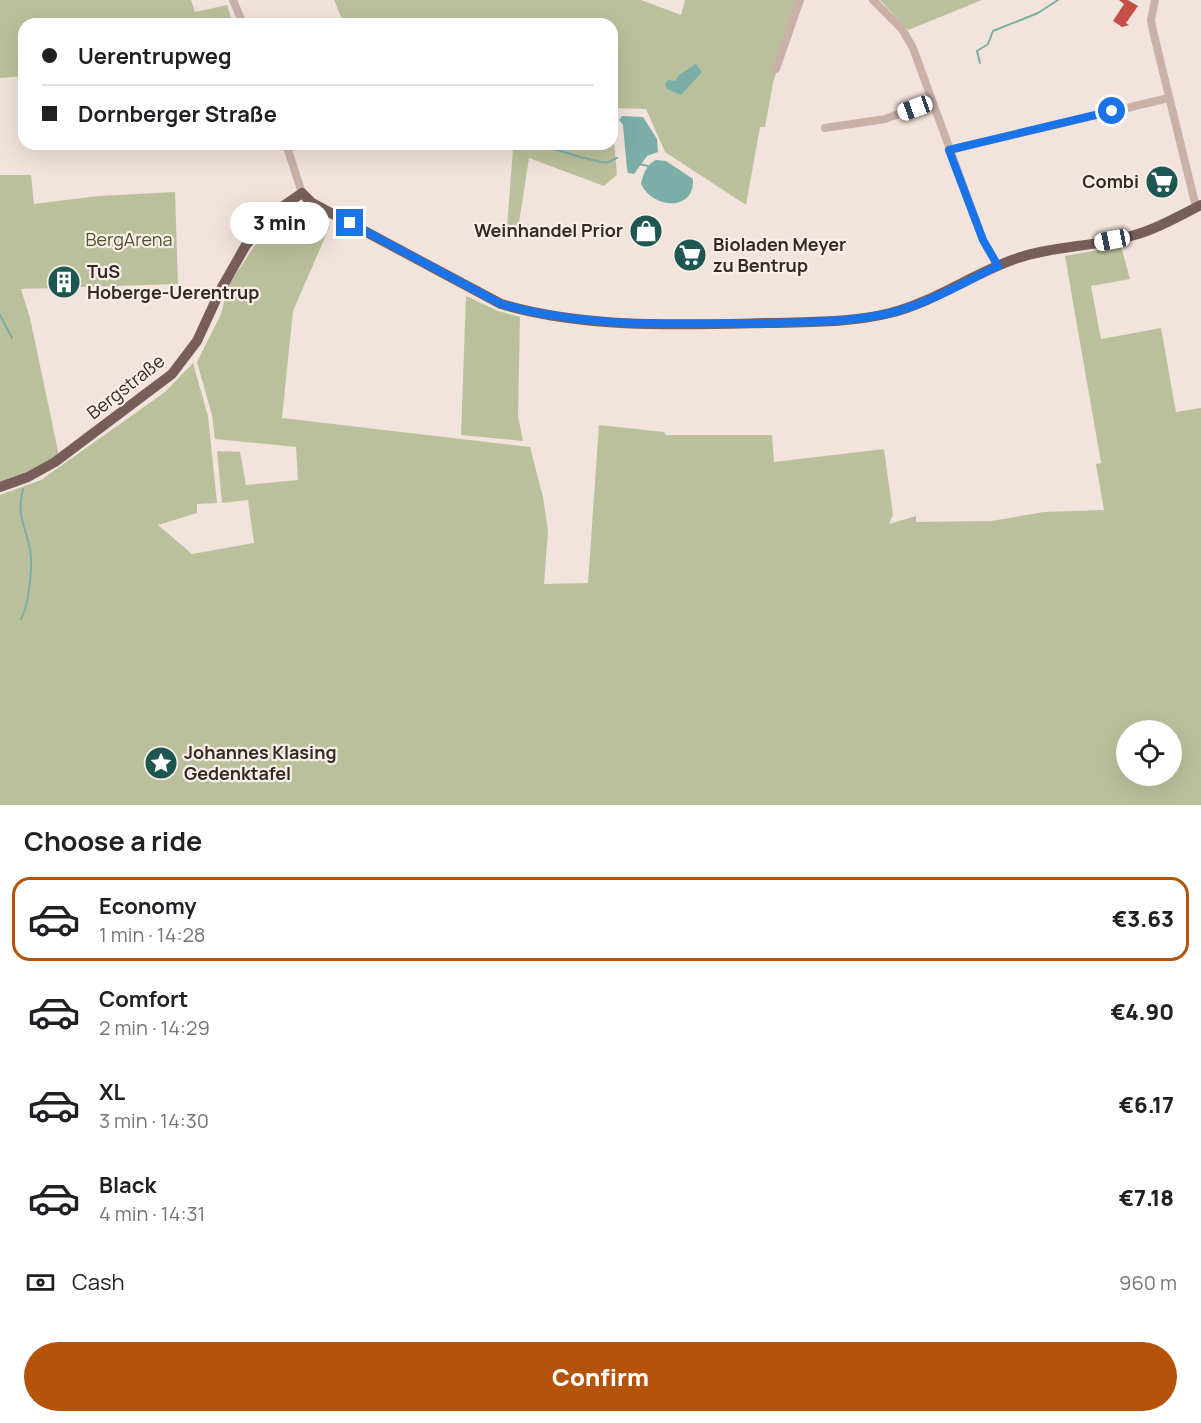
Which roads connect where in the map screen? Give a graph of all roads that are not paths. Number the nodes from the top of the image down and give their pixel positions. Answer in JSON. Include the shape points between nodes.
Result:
{"nodes":[{"id":1,"x":233,"y":0,"type":"edge"},
{"id":2,"x":800,"y":0,"type":"edge"},
{"id":3,"x":873,"y":0,"type":"edge"},
{"id":4,"x":1155,"y":0,"type":"edge"},
{"id":5,"x":240,"y":18,"type":"edge"},
{"id":6,"x":776,"y":69,"type":"dead end"},
{"id":7,"x":1169,"y":98,"type":"junction"},
{"id":8,"x":931,"y":102,"type":"junction"},
{"id":9,"x":825,"y":129,"type":"dead end"},
{"id":10,"x":288,"y":150,"type":"edge"},
{"id":11,"x":949,"y":150,"type":"junction"},
{"id":12,"x":302,"y":193,"type":"junction"},
{"id":13,"x":1199,"y":206,"type":"edge"},
{"id":14,"x":998,"y":266,"type":"junction"},
{"id":15,"x":0,"y":487,"type":"edge"}],
"edges":[{"from":1,"to":5,"type":"street"},
{"from":2,"to":6,"type":"street"},
{"from":3,"to":8,"type":"street","via":[[908,37]]},
{"from":4,"to":7,"type":"street","via":[[1151,20]]},
{"from":7,"to":11,"type":"street"},
{"from":7,"to":13,"type":"street"},
{"from":8,"to":9,"type":"street","via":[[885,119]]},
{"from":8,"to":11,"type":"street"},
{"from":10,"to":12,"type":"street"},
{"from":11,"to":14,"type":"street","via":[[983,240]]},
{"from":12,"to":14,"type":"main road","via":[[312,203],[501,304],[605,321],[719,324],[862,318],[910,307]]},
{"from":12,"to":15,"type":"main road","name":"Bergstraße","via":[[273,213],[246,245],[197,341],[172,374],[55,462]]},
{"from":13,"to":14,"type":"main road","via":[[1132,236],[1059,248]]}]}
